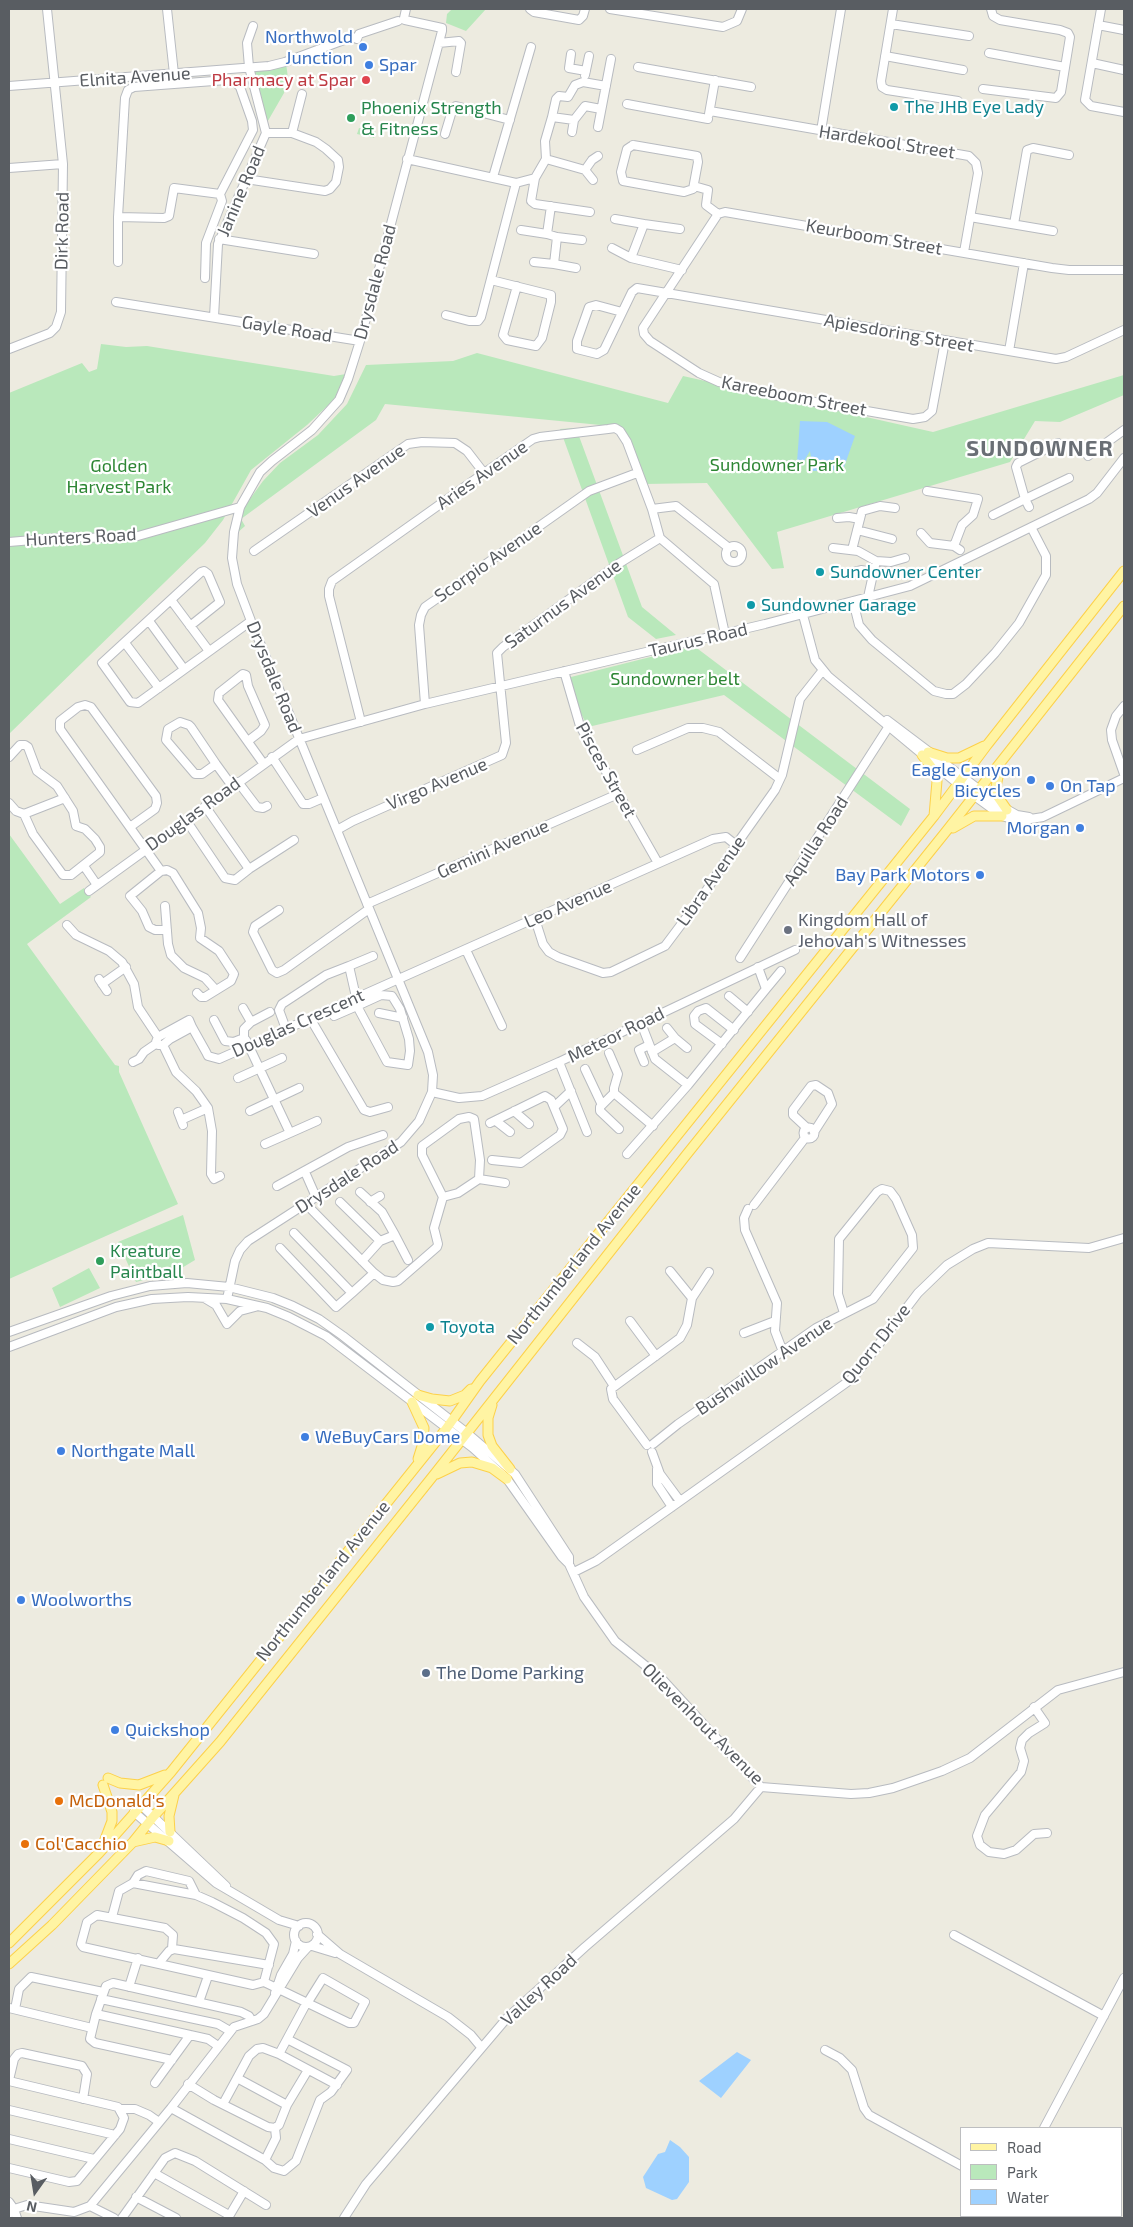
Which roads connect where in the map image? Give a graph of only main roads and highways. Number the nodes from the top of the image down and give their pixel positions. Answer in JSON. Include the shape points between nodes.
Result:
{"nodes":[{"id":1,"x":1124,"y":571,"type":"edge"},
{"id":2,"x":1124,"y":606,"type":"edge"},
{"id":3,"x":986,"y":744,"type":"junction"},
{"id":4,"x":1004,"y":757,"type":"junction"},
{"id":5,"x":934,"y":816,"type":"junction"},
{"id":6,"x":944,"y":834,"type":"junction"},
{"id":7,"x":480,"y":1381,"type":"junction"},
{"id":8,"x":493,"y":1400,"type":"junction"},
{"id":9,"x":415,"y":1466,"type":"junction"},
{"id":10,"x":510,"y":1469,"type":"road end"},
{"id":11,"x":433,"y":1476,"type":"junction"},
{"id":12,"x":507,"y":1479,"type":"road end"},
{"id":13,"x":171,"y":1772,"type":"junction"},
{"id":14,"x":174,"y":1792,"type":"junction"},
{"id":15,"x":133,"y":1842,"type":"junction"},
{"id":16,"x":99,"y":1853,"type":"junction"},
{"id":17,"x":9,"y":1943,"type":"edge"},
{"id":18,"x":9,"y":1964,"type":"edge"}],
"edges":[{"from":1,"to":3,"type":"main road","name":"Northumberland Avenue"},
{"from":2,"to":4,"type":"main road","name":"Northumberland Avenue"},
{"from":3,"to":5,"type":"main road","name":"Northumberland Avenue"},
{"from":3,"to":5,"type":"main road","via":[[959,758],[925,754],[937,781]]},
{"from":4,"to":6,"type":"main road","name":"Northumberland Avenue"},
{"from":4,"to":6,"type":"main road","via":[[996,780],[1004,813],[965,819]]},
{"from":5,"to":7,"type":"main road","name":"Northumberland Avenue"},
{"from":6,"to":8,"type":"main road","name":"Northumberland Avenue"},
{"from":7,"to":9,"type":"main road","name":"Northumberland Avenue"},
{"from":7,"to":9,"type":"main road","via":[[465,1395],[450,1401],[415,1399],[424,1435]]},
{"from":8,"to":10,"type":"main road","via":[[488,1435],[492,1446]]},
{"from":8,"to":11,"type":"main road","name":"Northumberland Avenue"},
{"from":9,"to":13,"type":"main road","name":"Northumberland Avenue"},
{"from":11,"to":12,"type":"main road","via":[[454,1465],[472,1462],[492,1468]]},
{"from":11,"to":14,"type":"main road","name":"Northumberland Avenue","via":[[220,1742]]},
{"from":13,"to":16,"type":"main road","name":"Northumberland Avenue"},
{"from":13,"to":16,"type":"main road","via":[[139,1785],[106,1782],[112,1821]]},
{"from":14,"to":15,"type":"main road","name":"Northumberland Avenue"},
{"from":14,"to":15,"type":"main road","via":[[169,1816],[170,1837]]},
{"from":15,"to":18,"type":"main road","name":"Northumberland Avenue"},
{"from":16,"to":17,"type":"main road","name":"Northumberland Avenue"}]}
